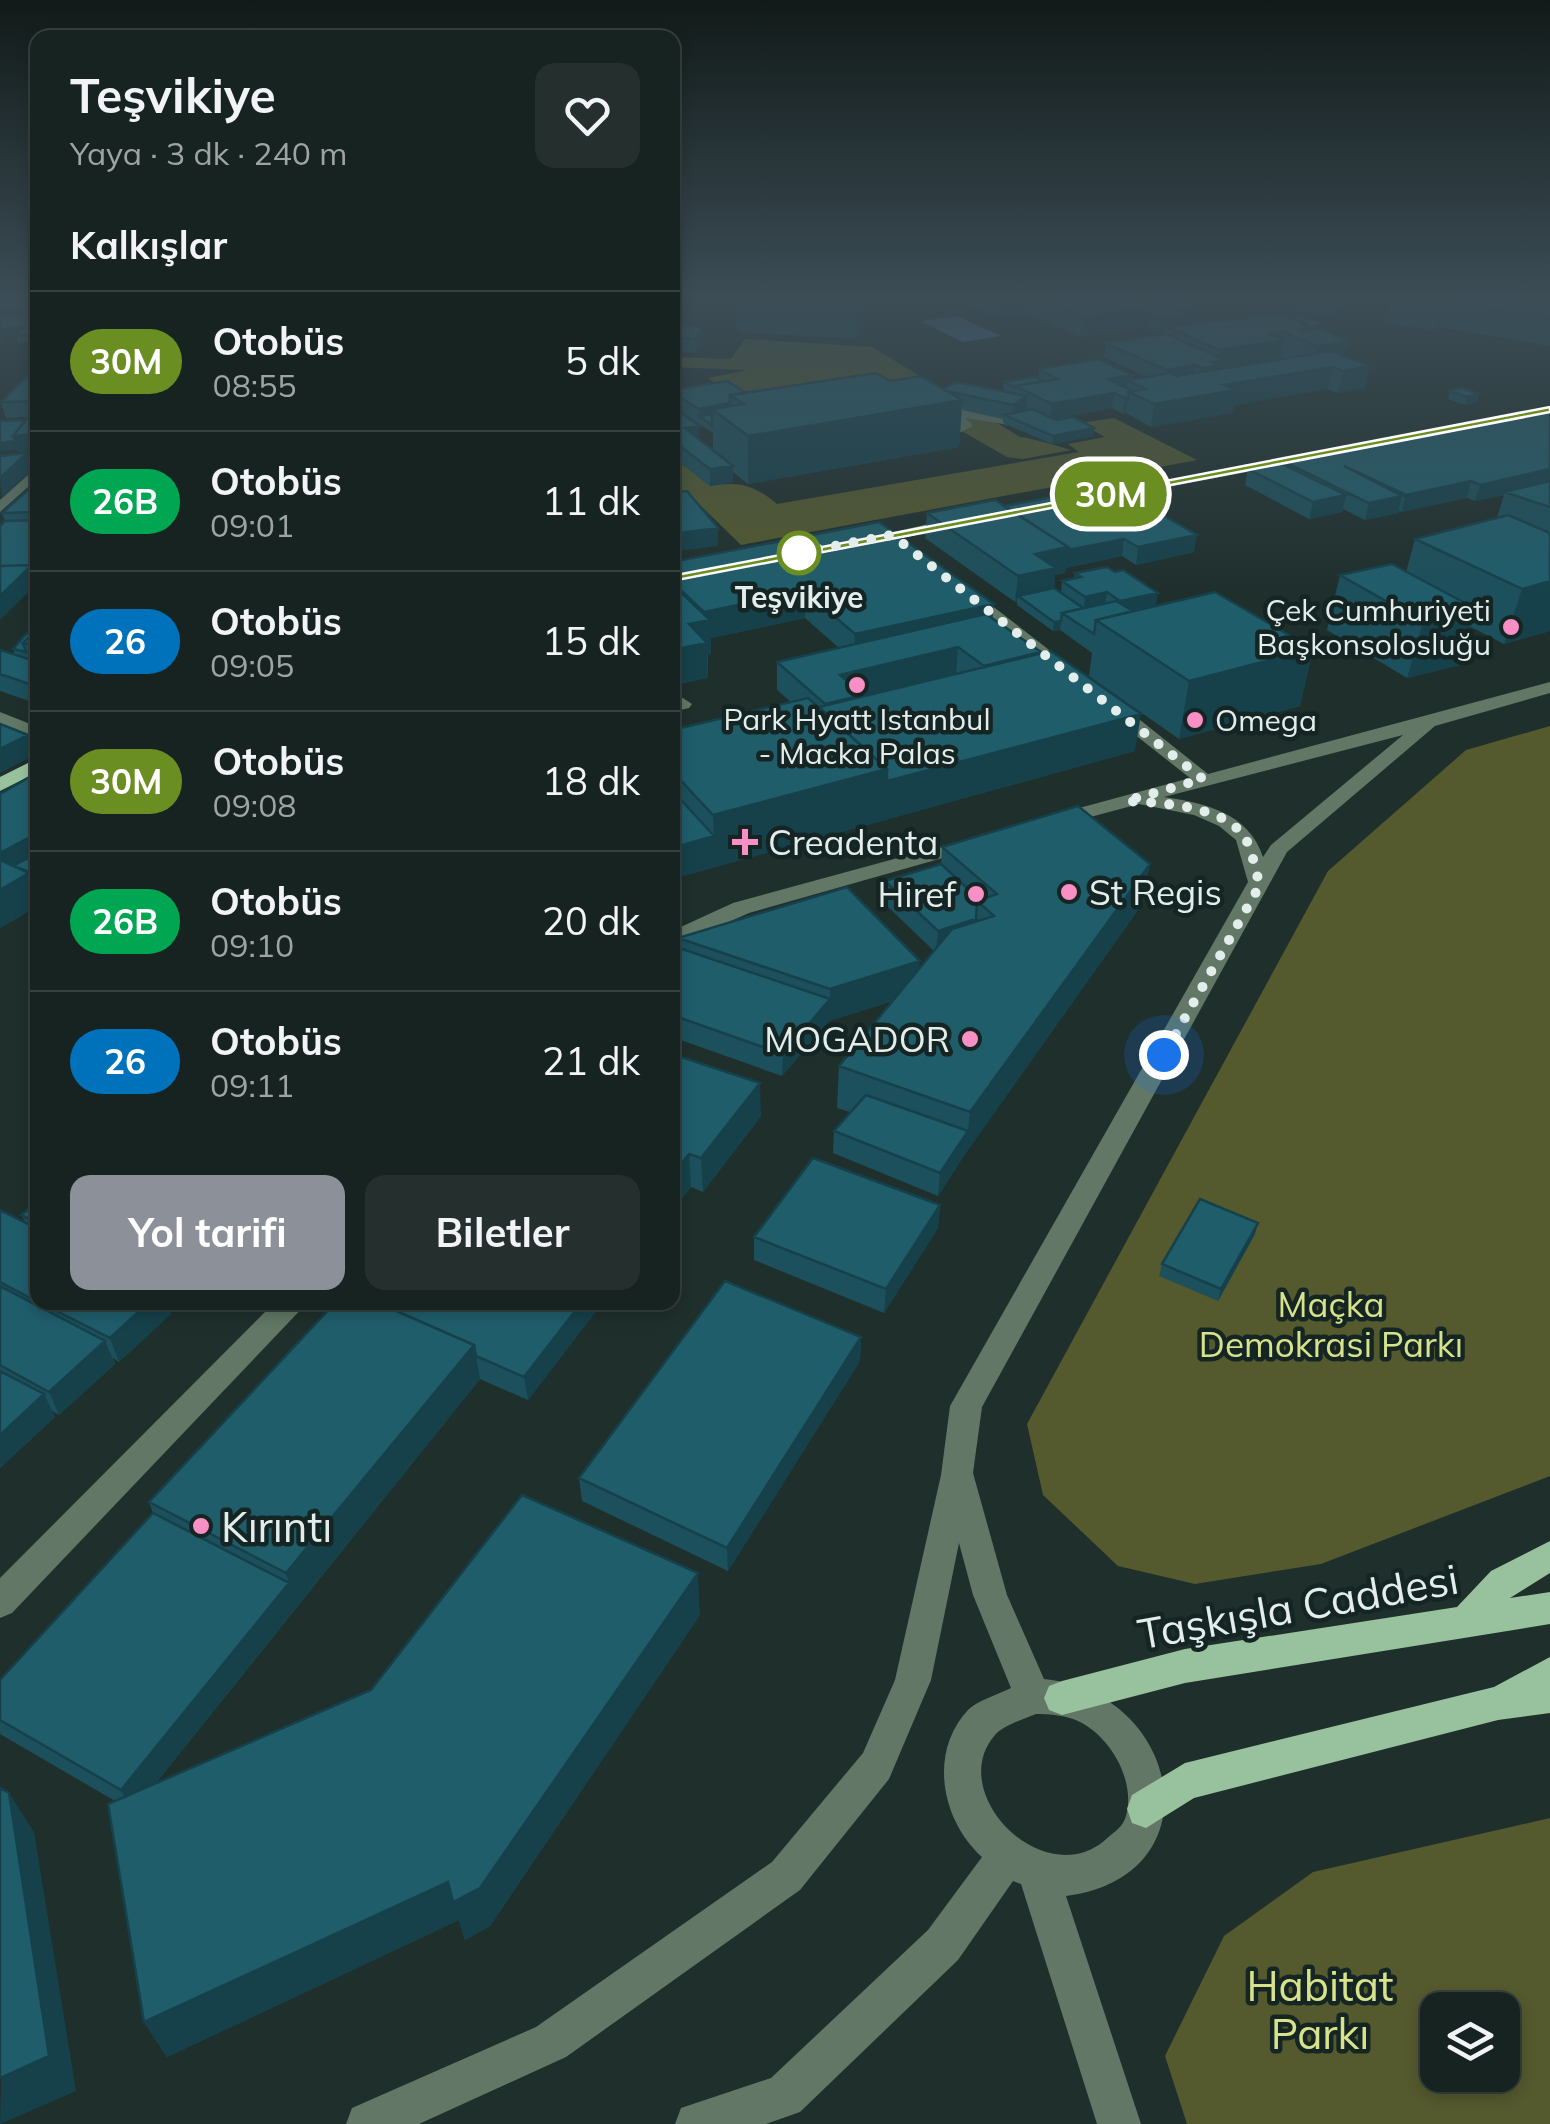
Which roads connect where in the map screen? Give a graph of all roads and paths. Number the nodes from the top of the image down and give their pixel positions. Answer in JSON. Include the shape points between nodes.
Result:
{"nodes":[{"id":1,"x":913,"y":412,"type":"edge"},
{"id":2,"x":983,"y":416,"type":"edge"},
{"id":3,"x":1426,"y":434,"type":"edge"},
{"id":4,"x":30,"y":463,"type":"edge"},
{"id":5,"x":12,"y":468,"type":"edge"},
{"id":6,"x":30,"y":469,"type":"edge"},
{"id":7,"x":1076,"y":501,"type":"edge"},
{"id":8,"x":0,"y":508,"type":"edge"},
{"id":9,"x":966,"y":522,"type":"edge"},
{"id":10,"x":892,"y":535,"type":"junction"},
{"id":11,"x":837,"y":546,"type":"edge"},
{"id":12,"x":908,"y":548,"type":"edge"},
{"id":13,"x":954,"y":584,"type":"edge"},
{"id":14,"x":1079,"y":682,"type":"edge"},
{"id":15,"x":1550,"y":687,"type":"edge"},
{"id":16,"x":1094,"y":694,"type":"edge"},
{"id":17,"x":0,"y":718,"type":"edge"},
{"id":18,"x":1426,"y":725,"type":"junction"},
{"id":19,"x":30,"y":731,"type":"edge"},
{"id":20,"x":30,"y":770,"type":"edge"},
{"id":21,"x":1203,"y":779,"type":"junction"},
{"id":22,"x":0,"y":785,"type":"edge"},
{"id":23,"x":1126,"y":801,"type":"junction"},
{"id":24,"x":1029,"y":828,"type":"edge"},
{"id":25,"x":991,"y":838,"type":"edge"},
{"id":26,"x":1260,"y":885,"type":"junction"},
{"id":27,"x":680,"y":936,"type":"edge"},
{"id":28,"x":286,"y":1310,"type":"edge"},
{"id":29,"x":957,"y":1473,"type":"junction"},
{"id":30,"x":1550,"y":1556,"type":"edge"},
{"id":31,"x":0,"y":1602,"type":"edge"},
{"id":32,"x":1550,"y":1608,"type":"edge"},
{"id":33,"x":1466,"y":1622,"type":"junction"},
{"id":34,"x":1550,"y":1674,"type":"edge"},
{"id":35,"x":1550,"y":1696,"type":"edge"},
{"id":36,"x":1047,"y":1697,"type":"junction"},
{"id":37,"x":1498,"y":1703,"type":"junction"},
{"id":38,"x":1146,"y":1809,"type":"junction"},
{"id":39,"x":1022,"y":1865,"type":"junction"},
{"id":40,"x":368,"y":2124,"type":"edge"},
{"id":41,"x":697,"y":2124,"type":"edge"},
{"id":42,"x":1119,"y":2124,"type":"edge"}],
"edges":[{"from":1,"to":2,"type":"street","via":[[957,430]]},
{"from":3,"to":7,"type":"main road"},
{"from":4,"to":5,"type":"street"},
{"from":6,"to":8,"type":"street"},
{"from":9,"to":10,"type":"main road"},
{"from":10,"to":11,"type":"main road"},
{"from":10,"to":12,"type":"street"},
{"from":13,"to":14,"type":"street"},
{"from":15,"to":18,"type":"street"},
{"from":16,"to":21,"type":"street"},
{"from":17,"to":19,"type":"street"},
{"from":18,"to":21,"type":"street"},
{"from":18,"to":26,"type":"street","via":[[1278,849]]},
{"from":20,"to":22,"type":"main road"},
{"from":21,"to":23,"type":"street"},
{"from":23,"to":24,"type":"street"},
{"from":23,"to":26,"type":"street","via":[[1210,813],[1244,836]]},
{"from":25,"to":27,"type":"street","via":[[740,908]]},
{"from":26,"to":29,"type":"street","via":[[966,1406]]},
{"from":28,"to":31,"type":"street"},
{"from":29,"to":36,"type":"street","via":[[990,1595]]},
{"from":29,"to":40,"type":"street","via":[[913,1680],[876,1766],[786,1876],[550,2042]]},
{"from":30,"to":33,"type":"main road","via":[[1503,1582]]},
{"from":32,"to":33,"type":"main road","name":"Taşkışla Caddesi"},
{"from":33,"to":36,"type":"main road","name":"Taşkışla Caddesi","via":[[1185,1666]]},
{"from":34,"to":37,"type":"main road"},
{"from":35,"to":37,"type":"main road"},
{"from":36,"to":38,"type":"street","via":[[1093,1709],[1123,1735],[1138,1757]]},
{"from":36,"to":39,"type":"street","via":[[1005,1703],[982,1720],[967,1744],[961,1773],[965,1804],[982,1834]]},
{"from":37,"to":38,"type":"main road","via":[[1185,1782]]},
{"from":38,"to":39,"type":"street","via":[[1138,1836],[1096,1872],[1068,1876]]},
{"from":39,"to":41,"type":"street","via":[[784,2096]]},
{"from":39,"to":42,"type":"street"}]}
